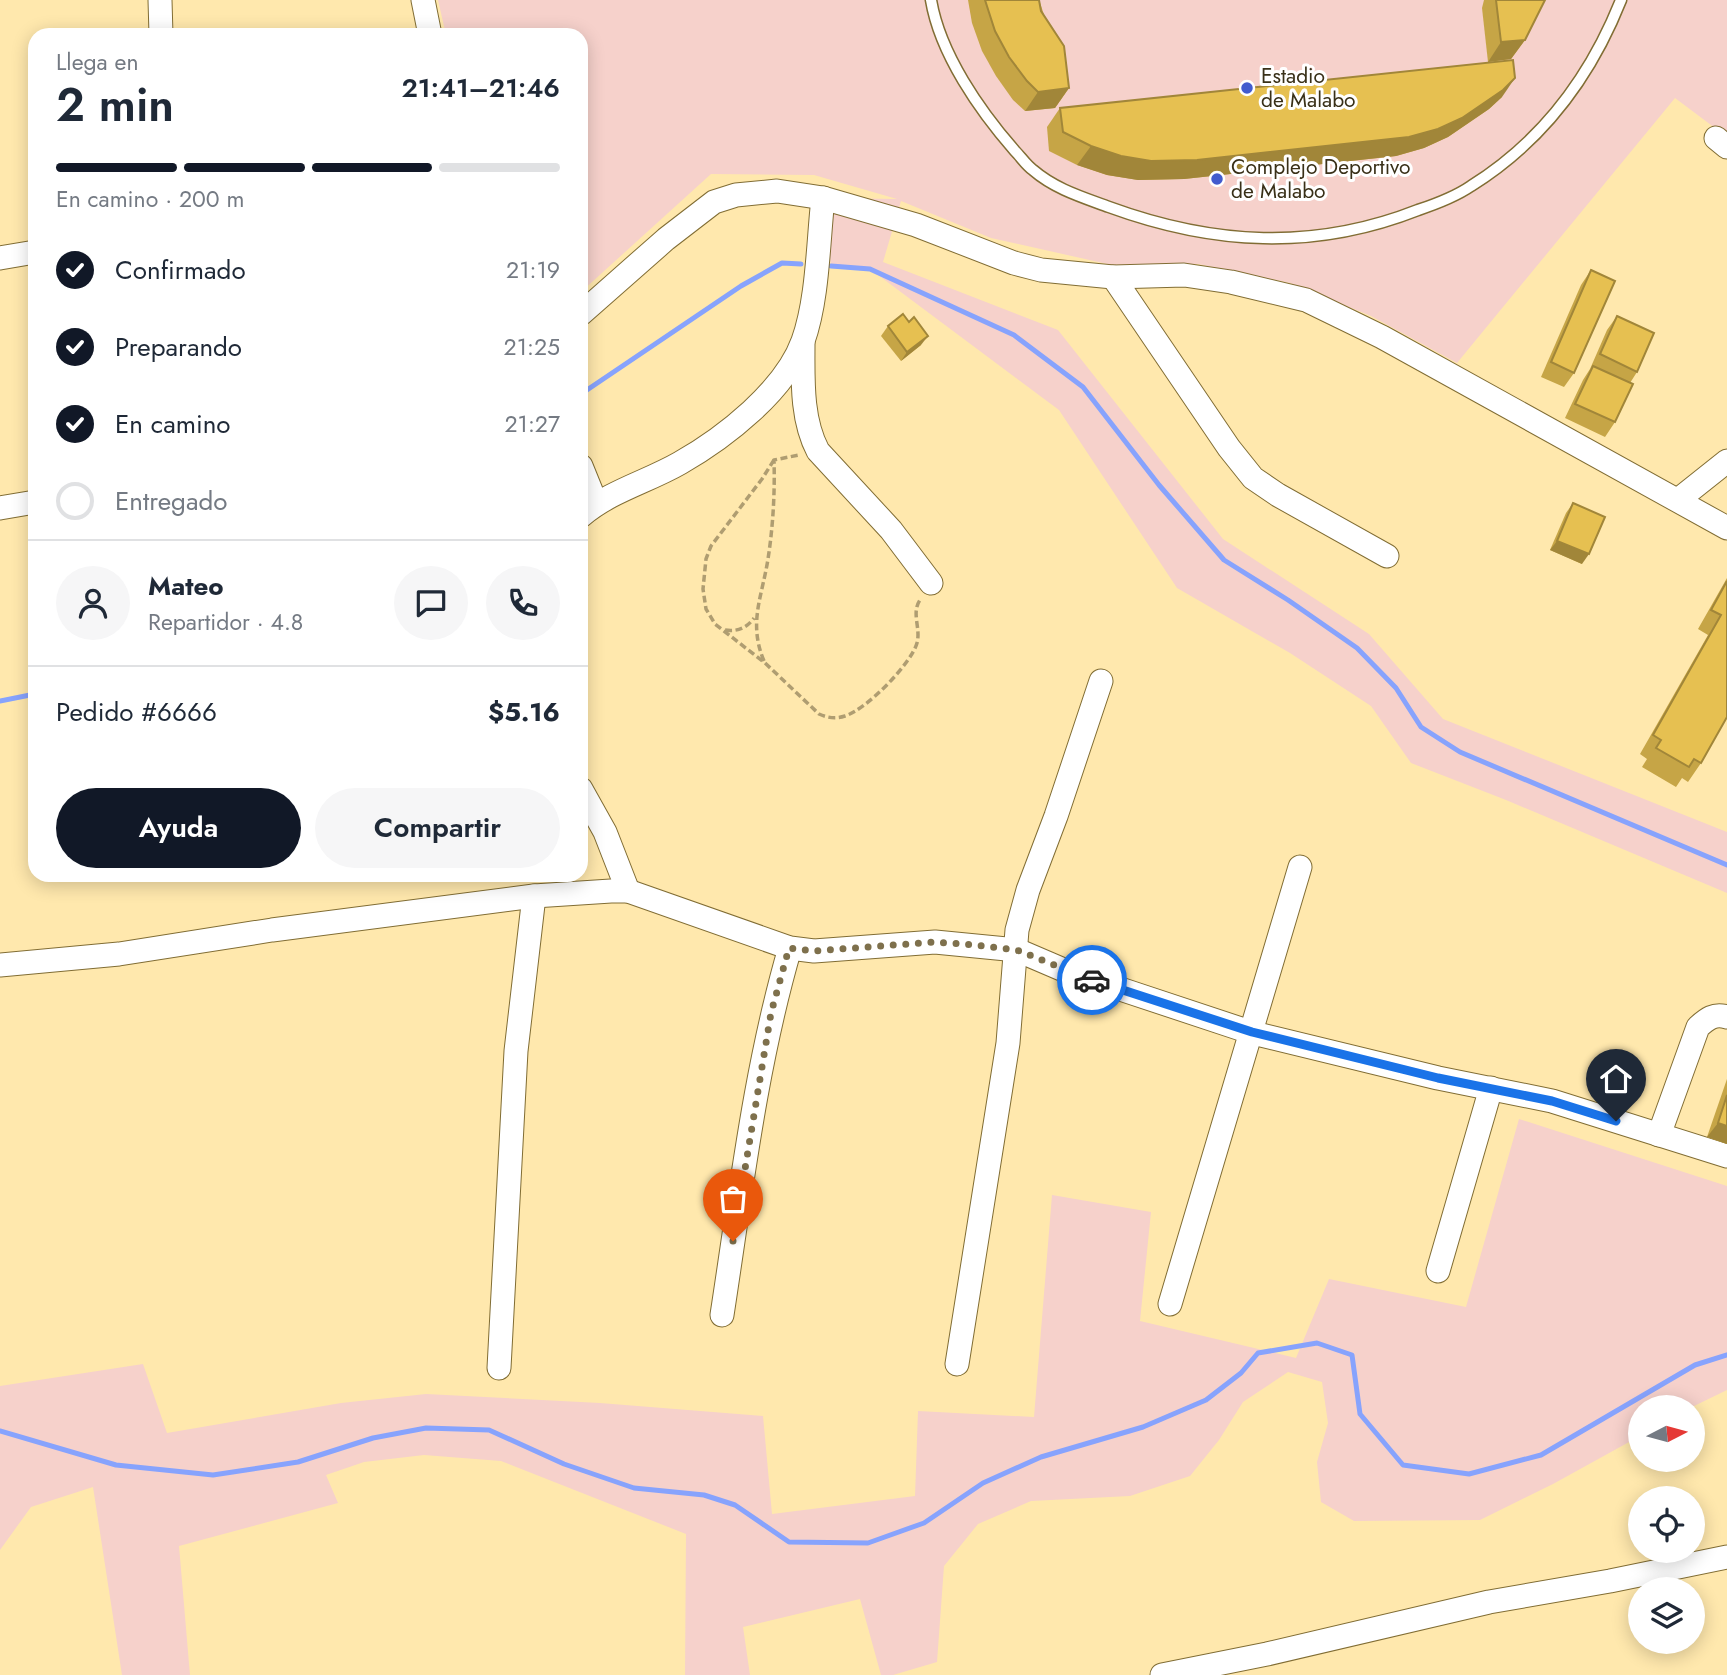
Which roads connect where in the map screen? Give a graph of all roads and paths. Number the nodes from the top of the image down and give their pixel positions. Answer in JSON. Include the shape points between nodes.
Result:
{"nodes":[{"id":1,"x":160,"y":0,"type":"edge"},
{"id":2,"x":423,"y":0,"type":"edge"},
{"id":3,"x":931,"y":0,"type":"edge"},
{"id":4,"x":1620,"y":0,"type":"edge"},
{"id":5,"x":161,"y":28,"type":"edge"},
{"id":6,"x":429,"y":28,"type":"edge"},
{"id":7,"x":823,"y":198,"type":"junction"},
{"id":8,"x":28,"y":252,"type":"edge"},
{"id":9,"x":0,"y":258,"type":"edge"},
{"id":10,"x":1113,"y":277,"type":"junction"},
{"id":11,"x":588,"y":308,"type":"edge"},
{"id":12,"x":803,"y":343,"type":"junction"},
{"id":13,"x":818,"y":451,"type":"junction"},
{"id":14,"x":774,"y":460,"type":"junction"},
{"id":15,"x":1727,"y":461,"type":"edge"},
{"id":16,"x":1678,"y":500,"type":"junction"},
{"id":17,"x":28,"y":503,"type":"edge"},
{"id":18,"x":0,"y":508,"type":"edge"},
{"id":19,"x":588,"y":509,"type":"edge"},
{"id":20,"x":1727,"y":528,"type":"edge"},
{"id":21,"x":1387,"y":556,"type":"dead end"},
{"id":22,"x":932,"y":583,"type":"joint"},
{"id":23,"x":755,"y":616,"type":"junction"},
{"id":24,"x":723,"y":630,"type":"junction"},
{"id":25,"x":765,"y":663,"type":"junction"},
{"id":26,"x":1101,"y":681,"type":"dead end"},
{"id":27,"x":588,"y":802,"type":"edge"},
{"id":28,"x":1300,"y":867,"type":"dead end"},
{"id":29,"x":628,"y":891,"type":"junction"},
{"id":30,"x":534,"y":896,"type":"junction"},
{"id":31,"x":789,"y":948,"type":"junction"},
{"id":32,"x":1017,"y":950,"type":"junction"},
{"id":33,"x":0,"y":965,"type":"edge"},
{"id":34,"x":1727,"y":1017,"type":"edge"},
{"id":35,"x":1252,"y":1032,"type":"junction"},
{"id":36,"x":1491,"y":1088,"type":"junction"},
{"id":37,"x":1659,"y":1135,"type":"junction"},
{"id":38,"x":1727,"y":1156,"type":"edge"},
{"id":39,"x":1438,"y":1271,"type":"dead end"},
{"id":40,"x":1170,"y":1304,"type":"dead end"},
{"id":41,"x":722,"y":1315,"type":"dead end"},
{"id":42,"x":957,"y":1364,"type":"dead end"},
{"id":43,"x":499,"y":1368,"type":"dead end"},
{"id":44,"x":1727,"y":1557,"type":"edge"},
{"id":45,"x":1162,"y":1675,"type":"edge"}],
"edges":[{"from":1,"to":5,"type":"street"},
{"from":2,"to":6,"type":"street"},
{"from":3,"to":4,"type":"lane","via":[[941,35],[974,99],[1032,170],[1073,194],[1133,216],[1217,235],[1265,240],[1338,235],[1395,220],[1471,187],[1559,110],[1593,61]]},
{"from":7,"to":10,"type":"street","via":[[916,225],[1014,263]]},
{"from":7,"to":11,"type":"street","via":[[777,191],[714,202]]},
{"from":7,"to":12,"type":"street"},
{"from":8,"to":9,"type":"street"},
{"from":10,"to":16,"type":"street","via":[[1184,275],[1306,300]]},
{"from":10,"to":21,"type":"street","via":[[1254,478]]},
{"from":12,"to":13,"type":"street","via":[[806,409]]},
{"from":12,"to":19,"type":"street","via":[[767,396],[734,425],[680,463]]},
{"from":13,"to":14,"type":"path"},
{"from":13,"to":22,"type":"street","via":[[891,530]]},
{"from":14,"to":23,"type":"path","via":[[768,559]]},
{"from":14,"to":24,"type":"path","via":[[706,559],[706,608]]},
{"from":15,"to":16,"type":"street"},
{"from":16,"to":20,"type":"street"},
{"from":17,"to":18,"type":"street"},
{"from":22,"to":25,"type":"path","via":[[916,606],[918,640],[910,656],[868,702],[847,715],[827,718],[819,713]]},
{"from":23,"to":24,"type":"path","via":[[744,628]]},
{"from":23,"to":25,"type":"path"},
{"from":24,"to":25,"type":"path"},
{"from":26,"to":32,"type":"street","via":[[1028,890],[1017,930]]},
{"from":27,"to":29,"type":"street"},
{"from":28,"to":35,"type":"street"},
{"from":29,"to":30,"type":"street"},
{"from":29,"to":31,"type":"street"},
{"from":30,"to":33,"type":"street","via":[[119,954]]},
{"from":30,"to":43,"type":"street","via":[[516,1051]]},
{"from":31,"to":32,"type":"street","via":[[814,951],[935,942]]},
{"from":31,"to":41,"type":"street","via":[[769,1026]]},
{"from":32,"to":35,"type":"street","via":[[1066,971]]},
{"from":32,"to":42,"type":"street","via":[[1008,1043]]},
{"from":34,"to":37,"type":"street","via":[[1708,1017],[1698,1027]]},
{"from":35,"to":36,"type":"street"},
{"from":35,"to":40,"type":"street"},
{"from":36,"to":37,"type":"street","via":[[1552,1101]]},
{"from":36,"to":39,"type":"street"},
{"from":37,"to":38,"type":"street"},
{"from":44,"to":45,"type":"street","via":[[1489,1602]]}]}
